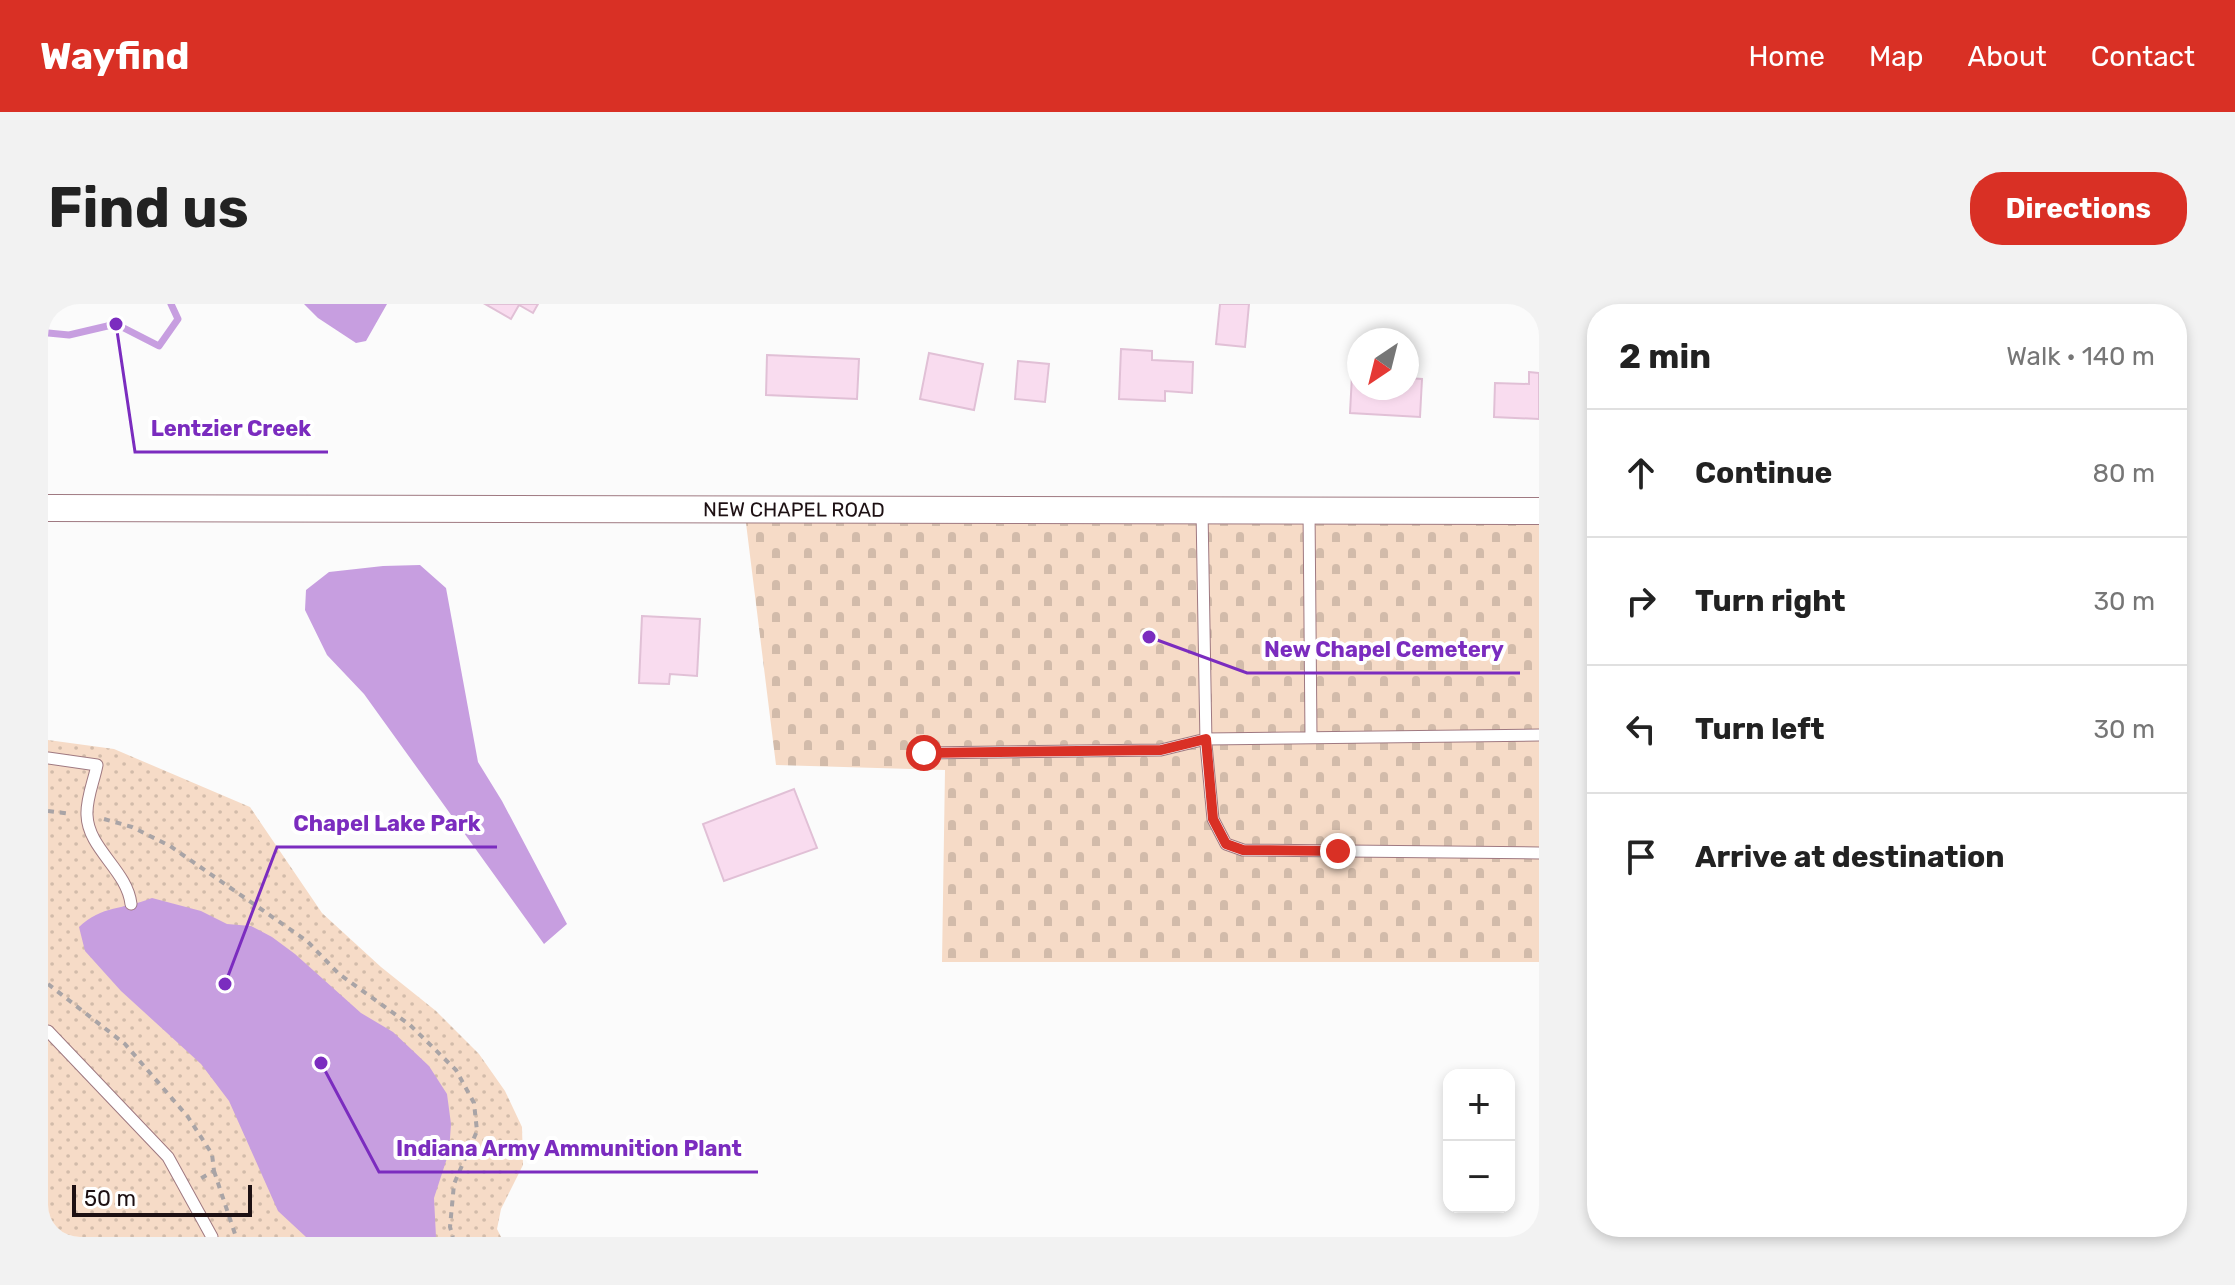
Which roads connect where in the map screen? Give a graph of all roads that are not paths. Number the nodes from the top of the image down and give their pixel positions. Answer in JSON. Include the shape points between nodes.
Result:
{"nodes":[{"id":1,"x":48,"y":508,"type":"edge"},
{"id":2,"x":1202,"y":510,"type":"junction"},
{"id":3,"x":1309,"y":510,"type":"junction"},
{"id":4,"x":1539,"y":511,"type":"edge"},
{"id":5,"x":1539,"y":735,"type":"edge"},
{"id":6,"x":1311,"y":738,"type":"junction"},
{"id":7,"x":1206,"y":739,"type":"junction"},
{"id":8,"x":924,"y":753,"type":"dead end"},
{"id":9,"x":48,"y":758,"type":"edge"},
{"id":10,"x":1539,"y":853,"type":"edge"},
{"id":11,"x":131,"y":904,"type":"dead end"},
{"id":12,"x":48,"y":1031,"type":"edge"},
{"id":13,"x":212,"y":1237,"type":"edge"}],
"edges":[{"from":1,"to":2,"type":"street","name":"NEW CHAPEL ROAD"},
{"from":2,"to":3,"type":"street","name":"NEW CHAPEL ROAD"},
{"from":2,"to":7,"type":"lane"},
{"from":3,"to":4,"type":"street","name":"NEW CHAPEL ROAD"},
{"from":3,"to":6,"type":"lane"},
{"from":5,"to":6,"type":"lane"},
{"from":6,"to":7,"type":"lane"},
{"from":7,"to":8,"type":"lane","via":[[1161,750]]},
{"from":7,"to":10,"type":"lane","via":[[1213,819],[1226,844],[1243,850]]},
{"from":9,"to":11,"type":"lane","via":[[97,765],[87,815],[93,837],[116,869]]},
{"from":12,"to":13,"type":"lane","via":[[168,1157]]}]}
